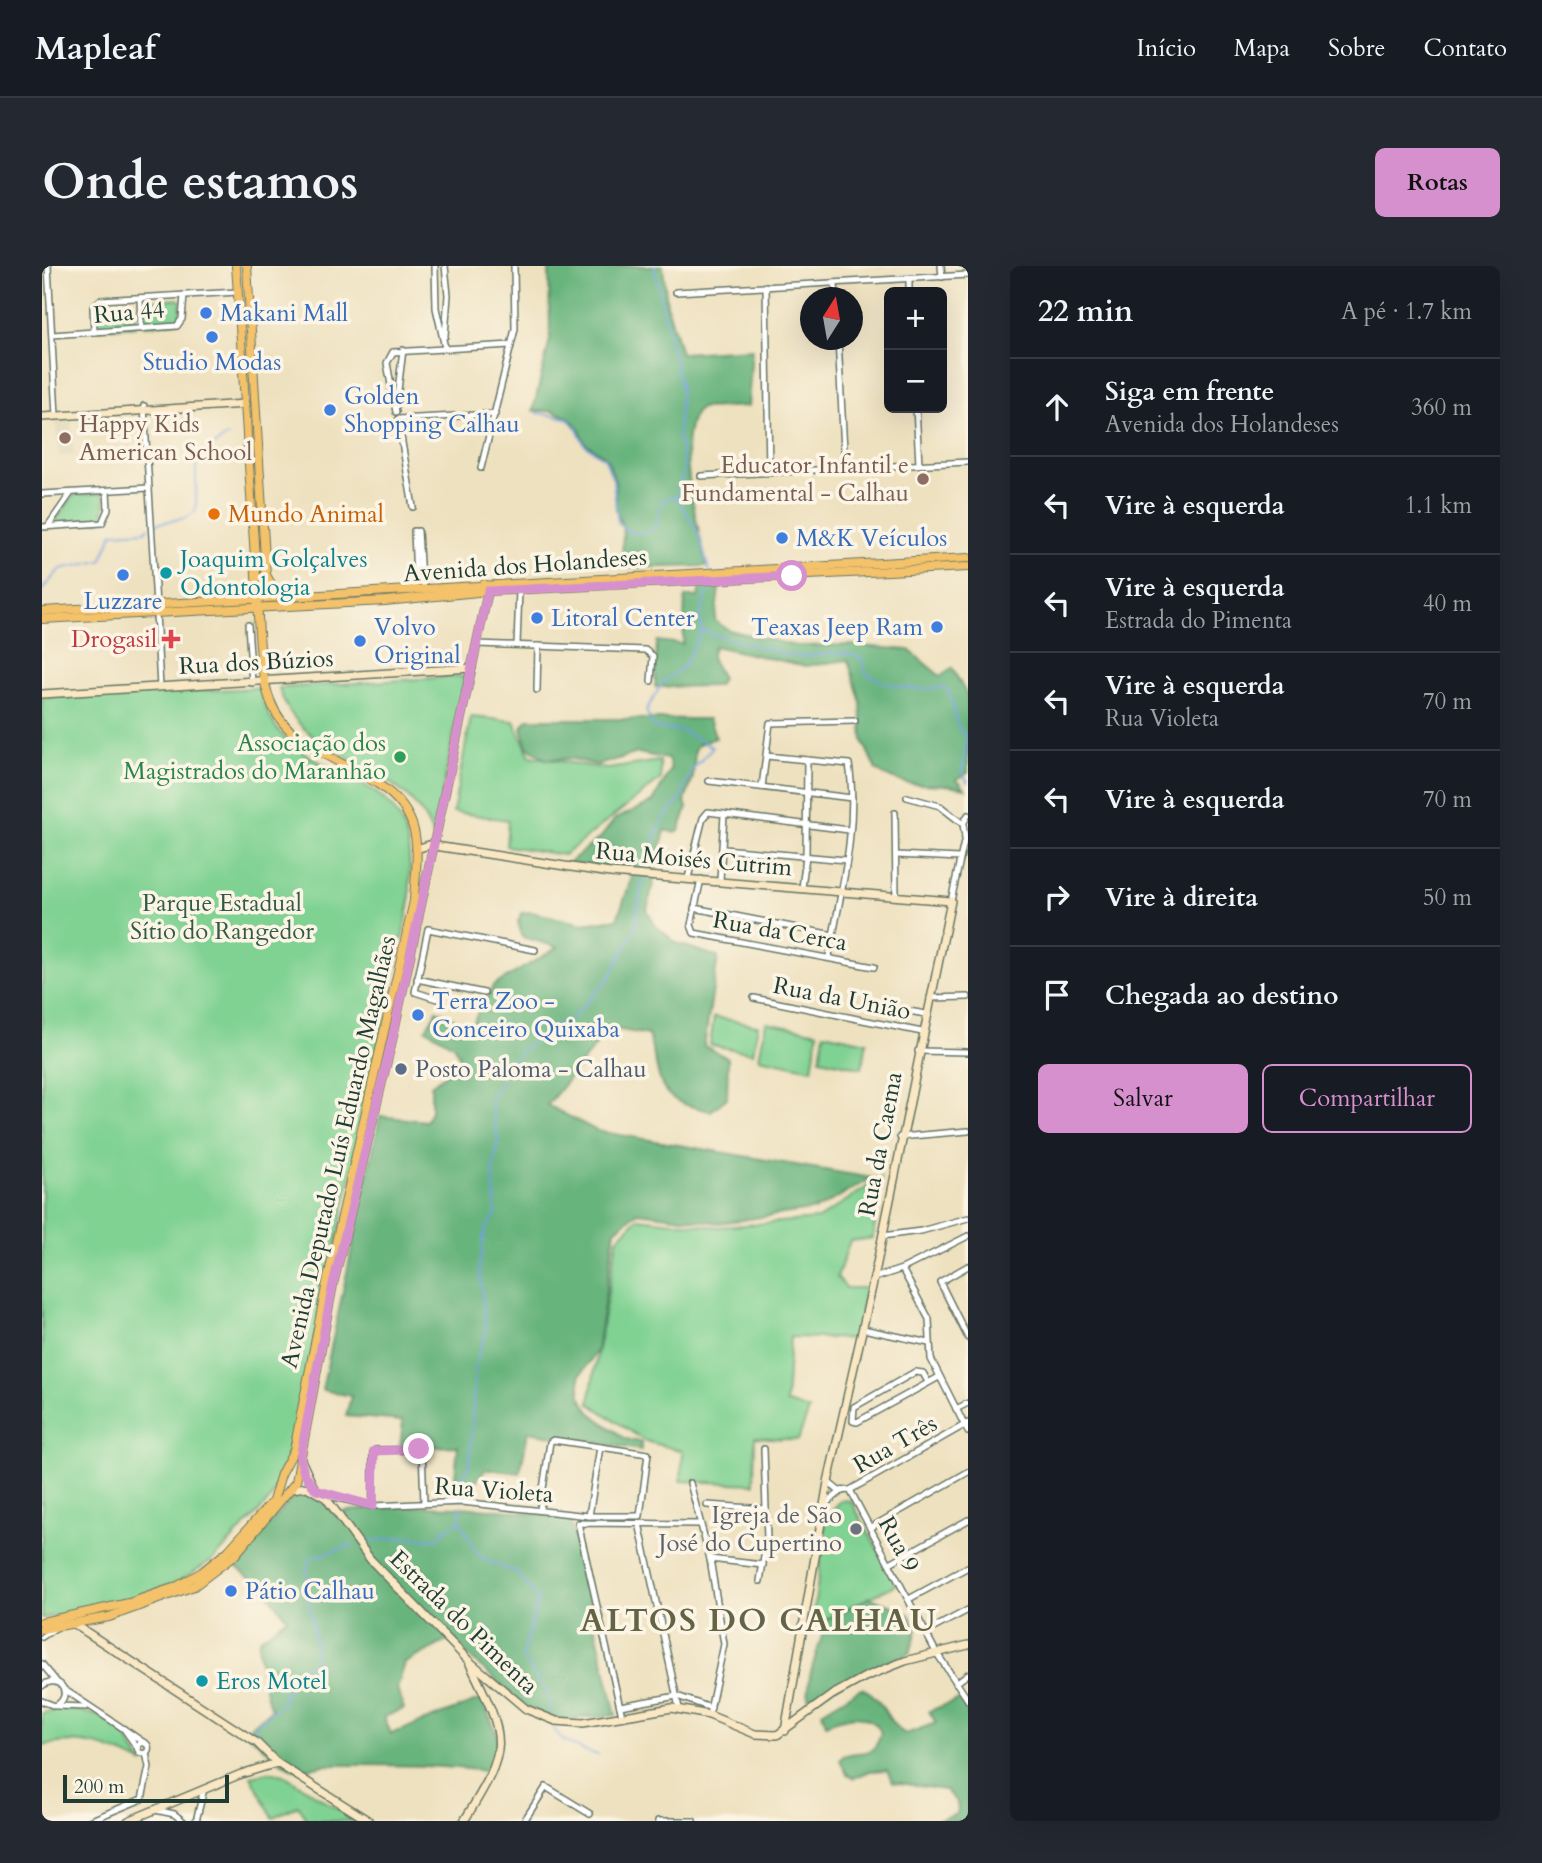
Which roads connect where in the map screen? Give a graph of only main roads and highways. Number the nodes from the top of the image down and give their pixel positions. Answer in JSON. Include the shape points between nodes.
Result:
{"nodes":[{"id":1,"x":236,"y":266,"type":"edge"},
{"id":2,"x":247,"y":266,"type":"edge"},
{"id":3,"x":250,"y":468,"type":"junction"},
{"id":4,"x":260,"y":476,"type":"junction"},
{"id":5,"x":968,"y":558,"type":"edge"},
{"id":6,"x":968,"y":567,"type":"edge"},
{"id":7,"x":720,"y":575,"type":"junction"},
{"id":8,"x":702,"y":576,"type":"junction"},
{"id":9,"x":486,"y":588,"type":"junction"},
{"id":10,"x":289,"y":598,"type":"junction"},
{"id":11,"x":258,"y":604,"type":"junction"},
{"id":12,"x":156,"y":609,"type":"junction"},
{"id":13,"x":42,"y":611,"type":"edge"},
{"id":14,"x":42,"y":619,"type":"edge"},
{"id":15,"x":286,"y":1464,"type":"junction"},
{"id":16,"x":299,"y":1471,"type":"junction"},
{"id":17,"x":42,"y":1622,"type":"edge"},
{"id":18,"x":42,"y":1629,"type":"edge"}],
"edges":[{"from":1,"to":3,"type":"main road","name":"Avenida Deputado Luís Eduardo Magalhães"},
{"from":2,"to":4,"type":"main road"},
{"from":3,"to":4,"type":"main road"},
{"from":3,"to":11,"type":"main road","name":"Avenida Deputado Luís Eduardo Magalhães"},
{"from":4,"to":10,"type":"main road","via":[[265,575],[274,589]]},
{"from":5,"to":7,"type":"main road","name":"Avenida dos Holandeses"},
{"from":6,"to":7,"type":"main road","name":"Avenida dos Holandeses"},
{"from":7,"to":8,"type":"main road","name":"Avenida dos Holandeses"},
{"from":8,"to":9,"type":"main road","name":"Avenida dos Holandeses"},
{"from":8,"to":9,"type":"main road","name":"Avenida dos Holandeses","via":[[519,590]]},
{"from":9,"to":10,"type":"main road","name":"Avenida dos Holandeses"},
{"from":9,"to":11,"type":"main road","name":"Avenida dos Holandeses","via":[[385,601]]},
{"from":9,"to":16,"type":"main road","name":"Avenida Deputado Luís Eduardo Magalhães","via":[[411,952],[333,1284]]},
{"from":10,"to":11,"type":"main road","name":"Avenida dos Holandeses"},
{"from":11,"to":12,"type":"main road","name":"Avenida dos Holandeses"},
{"from":11,"to":15,"type":"main road","name":"Avenida Deputado Luís Eduardo Magalhães","via":[[265,682],[274,710],[293,734],[397,801],[411,821],[416,849],[414,901],[327,1282],[294,1450]]},
{"from":12,"to":13,"type":"main road","name":"Avenida dos Holandeses"},
{"from":12,"to":14,"type":"main road","name":"Avenida dos Holandeses"},
{"from":15,"to":16,"type":"main road","via":[[295,1463]]},
{"from":15,"to":17,"type":"main road","name":"Avenida Deputado Luís Eduardo Magalhães","via":[[276,1497],[266,1510],[202,1572],[129,1604]]},
{"from":16,"to":18,"type":"main road","name":"Avenida Deputado Luís Eduardo Magalhães","via":[[291,1489],[235,1555],[204,1580],[165,1599],[89,1622]]}]}
